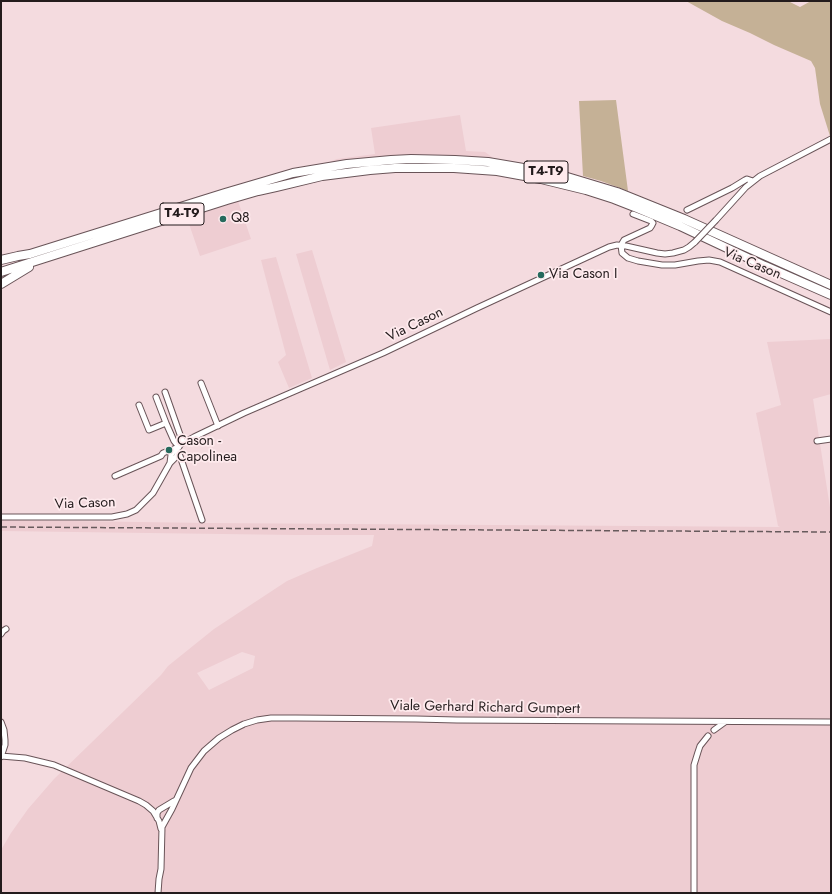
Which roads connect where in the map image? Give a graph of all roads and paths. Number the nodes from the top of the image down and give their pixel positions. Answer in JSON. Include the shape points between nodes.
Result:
{"nodes":[{"id":1,"x":831,"y":139,"type":"edge"},
{"id":2,"x":753,"y":181,"type":"junction"},
{"id":3,"x":687,"y":210,"type":"dead end"},
{"id":4,"x":633,"y":214,"type":"dead end"},
{"id":5,"x":621,"y":245,"type":"junction"},
{"id":6,"x":30,"y":254,"type":"junction"},
{"id":7,"x":44,"y":259,"type":"junction"},
{"id":8,"x":1,"y":260,"type":"edge"},
{"id":9,"x":1,"y":266,"type":"edge"},
{"id":10,"x":1,"y":272,"type":"edge"},
{"id":11,"x":1,"y":284,"type":"edge"},
{"id":12,"x":831,"y":285,"type":"edge"},
{"id":13,"x":831,"y":295,"type":"edge"},
{"id":14,"x":831,"y":312,"type":"edge"},
{"id":15,"x":200,"y":383,"type":"dead end"},
{"id":16,"x":165,"y":392,"type":"dead end"},
{"id":17,"x":156,"y":396,"type":"dead end"},
{"id":18,"x":139,"y":405,"type":"dead end"},
{"id":19,"x":166,"y":423,"type":"junction"},
{"id":20,"x":218,"y":426,"type":"junction"},
{"id":21,"x":831,"y":439,"type":"edge"},
{"id":22,"x":817,"y":441,"type":"dead end"},
{"id":23,"x":179,"y":448,"type":"junction"},
{"id":24,"x":171,"y":455,"type":"junction"},
{"id":25,"x":161,"y":456,"type":"junction"},
{"id":26,"x":170,"y":463,"type":"junction"},
{"id":27,"x":115,"y":476,"type":"dead end"},
{"id":28,"x":1,"y":517,"type":"edge"},
{"id":29,"x":202,"y":520,"type":"dead end"},
{"id":30,"x":6,"y":629,"type":"dead end"},
{"id":31,"x":1,"y":634,"type":"edge"},
{"id":32,"x":1,"y":722,"type":"edge"},
{"id":33,"x":725,"y":722,"type":"junction"},
{"id":34,"x":831,"y":722,"type":"edge"},
{"id":35,"x":714,"y":730,"type":"dead end"},
{"id":36,"x":708,"y":736,"type":"dead end"},
{"id":37,"x":1,"y":756,"type":"edge"},
{"id":38,"x":171,"y":806,"type":"junction"},
{"id":39,"x":158,"y":819,"type":"junction"},
{"id":40,"x":161,"y":830,"type":"junction"},
{"id":41,"x":160,"y":869,"type":"junction"},
{"id":42,"x":158,"y":893,"type":"edge"},
{"id":43,"x":162,"y":893,"type":"edge"},
{"id":44,"x":694,"y":893,"type":"edge"}],
"edges":[{"from":1,"to":2,"type":"street","name":"Via Cason"},
{"from":2,"to":3,"type":"street","name":"Via Cason","via":[[747,179]]},
{"from":2,"to":5,"type":"street","name":"Via Cason","bridge":true,"via":[[684,250],[665,254]]},
{"from":4,"to":5,"type":"street","name":"Via Cason","via":[[653,223],[650,228],[624,240]]},
{"from":5,"to":14,"type":"street","name":"Via Cason","via":[[622,253],[628,258],[647,263],[675,265],[709,260],[720,262]]},
{"from":5,"to":20,"type":"street","name":"Via Cason","via":[[597,252],[384,353]]},
{"from":6,"to":8,"type":"highway"},
{"from":6,"to":9,"type":"highway","number":"T4-T9"},
{"from":6,"to":12,"type":"highway","number":"T4-T9","via":[[293,173],[346,164],[411,159],[455,160],[488,162],[541,171],[617,192]]},
{"from":7,"to":10,"type":"highway","number":"T4-T9"},
{"from":7,"to":11,"type":"highway"},
{"from":7,"to":13,"type":"highway","number":"T4-T9","via":[[252,193],[322,176],[395,168],[454,168],[541,179],[614,199],[680,226]]},
{"from":15,"to":20,"type":"street"},
{"from":16,"to":23,"type":"street"},
{"from":17,"to":19,"type":"street"},
{"from":18,"to":19,"type":"street","via":[[149,430]]},
{"from":19,"to":23,"type":"street"},
{"from":20,"to":23,"type":"street","name":"Via Cason"},
{"from":21,"to":22,"type":"street"},
{"from":23,"to":24,"type":"street","name":"Via Cason"},
{"from":23,"to":25,"type":"street","name":"Via Cason"},
{"from":23,"to":26,"type":"street","name":"Via Cason","via":[[176,458]]},
{"from":23,"to":29,"type":"street"},
{"from":24,"to":25,"type":"street","name":"Via Cason"},
{"from":24,"to":26,"type":"street","name":"Via Cason"},
{"from":25,"to":26,"type":"street"},
{"from":25,"to":27,"type":"street","name":"Via Cason"},
{"from":26,"to":28,"type":"street","name":"Via Cason","via":[[153,493],[136,510],[127,514],[112,517]]},
{"from":30,"to":31,"type":"street"},
{"from":32,"to":37,"type":"street","via":[[5,745]]},
{"from":33,"to":34,"type":"street","name":"Viale Gerhard Richard Gumpert"},
{"from":33,"to":35,"type":"street"},
{"from":33,"to":38,"type":"street","name":"Viale Gerhard Richard Gumpert","via":[[264,719],[232,730],[210,745],[190,768]]},
{"from":36,"to":44,"type":"street","via":[[700,746],[694,765]]},
{"from":37,"to":39,"type":"street","via":[[26,758],[54,765],[139,801],[150,808]]},
{"from":38,"to":39,"type":"street","via":[[159,810]]},
{"from":38,"to":40,"type":"street"},
{"from":39,"to":40,"type":"street"},
{"from":40,"to":41,"type":"street"},
{"from":41,"to":42,"type":"street"},
{"from":41,"to":43,"type":"street"}]}
